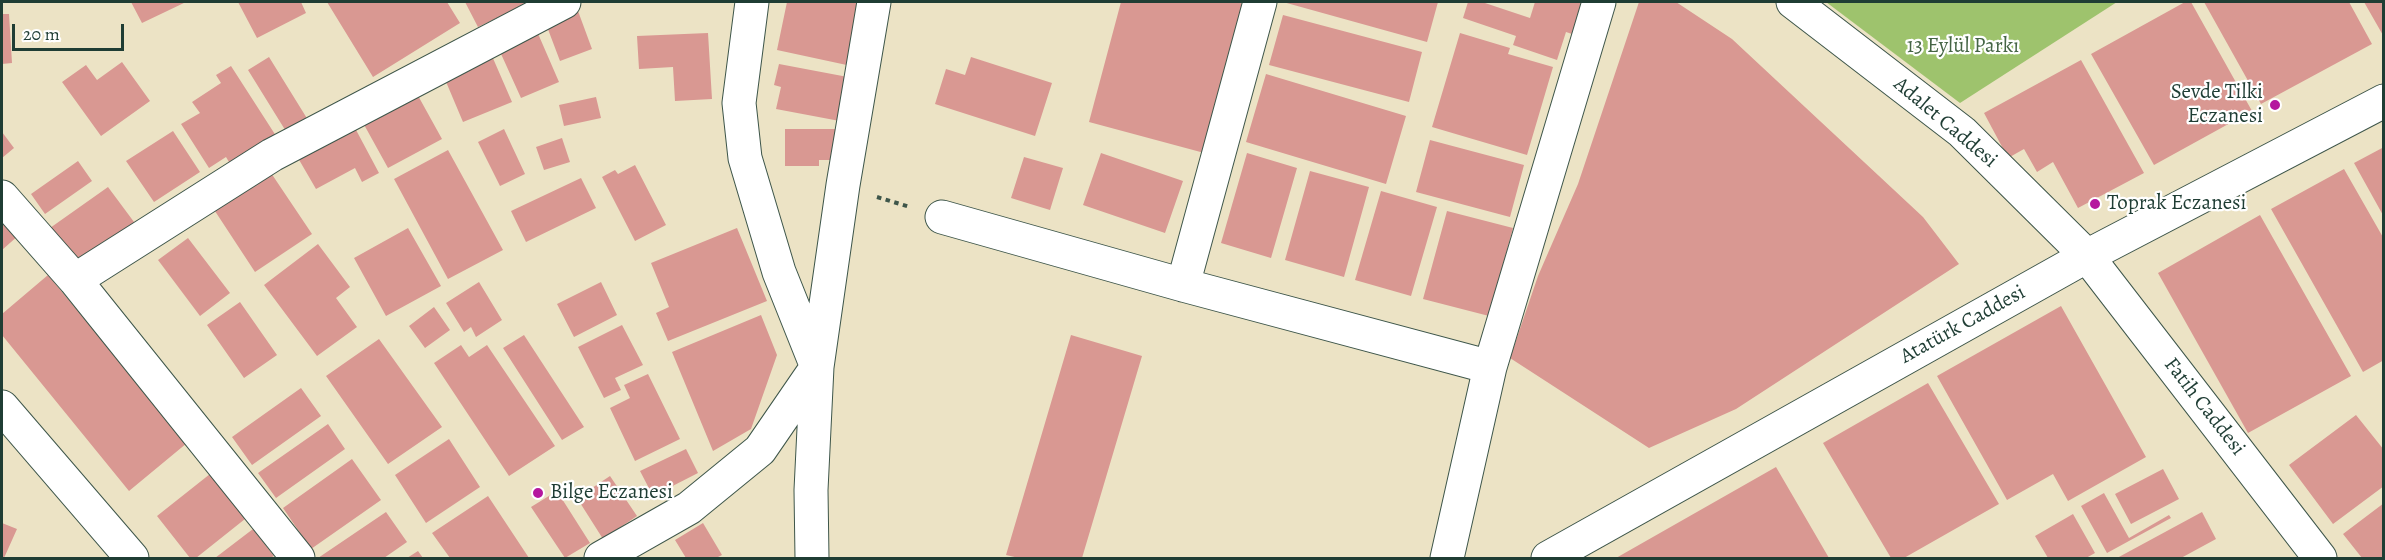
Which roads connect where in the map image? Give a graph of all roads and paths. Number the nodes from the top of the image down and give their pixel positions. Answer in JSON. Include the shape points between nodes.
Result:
{"nodes":[{"id":1,"x":564,"y":2,"type":"edge"},
{"id":2,"x":752,"y":2,"type":"edge"},
{"id":3,"x":874,"y":2,"type":"edge"},
{"id":4,"x":1260,"y":2,"type":"edge"},
{"id":5,"x":1599,"y":2,"type":"edge"},
{"id":6,"x":1793,"y":2,"type":"edge"},
{"id":7,"x":2384,"y":101,"type":"edge"},
{"id":8,"x":843,"y":185,"type":"junction"},
{"id":9,"x":2,"y":197,"type":"edge"},
{"id":10,"x":942,"y":218,"type":"joint"},
{"id":11,"x":2087,"y":256,"type":"junction"},
{"id":12,"x":75,"y":280,"type":"junction"},
{"id":13,"x":1183,"y":285,"type":"junction"},
{"id":14,"x":817,"y":367,"type":"junction"},
{"id":15,"x":1490,"y":367,"type":"junction"},
{"id":16,"x":2,"y":407,"type":"edge"},
{"id":17,"x":132,"y":558,"type":"edge"},
{"id":18,"x":298,"y":558,"type":"edge"},
{"id":19,"x":601,"y":558,"type":"edge"},
{"id":20,"x":812,"y":558,"type":"edge"},
{"id":21,"x":1447,"y":558,"type":"edge"},
{"id":22,"x":1548,"y":558,"type":"edge"},
{"id":23,"x":2320,"y":558,"type":"edge"}],
"edges":[{"from":1,"to":12,"type":"street","via":[[272,155]]},
{"from":2,"to":14,"type":"street","via":[[739,103],[745,158],[779,272]]},
{"from":3,"to":8,"type":"street"},
{"from":4,"to":13,"type":"street"},
{"from":5,"to":15,"type":"street"},
{"from":6,"to":11,"type":"street","name":"Adalet Caddesi","via":[[1962,132]]},
{"from":7,"to":11,"type":"street","name":"Atatürk Caddesi"},
{"from":8,"to":10,"type":"path"},
{"from":8,"to":14,"type":"street"},
{"from":9,"to":12,"type":"street"},
{"from":10,"to":13,"type":"street"},
{"from":11,"to":22,"type":"street","name":"Atatürk Caddesi"},
{"from":11,"to":23,"type":"street","name":"Fatih Caddesi"},
{"from":12,"to":18,"type":"street"},
{"from":13,"to":15,"type":"street"},
{"from":14,"to":19,"type":"street","via":[[760,450],[689,508]]},
{"from":14,"to":20,"type":"street"},
{"from":15,"to":21,"type":"street"},
{"from":16,"to":17,"type":"street"}]}
